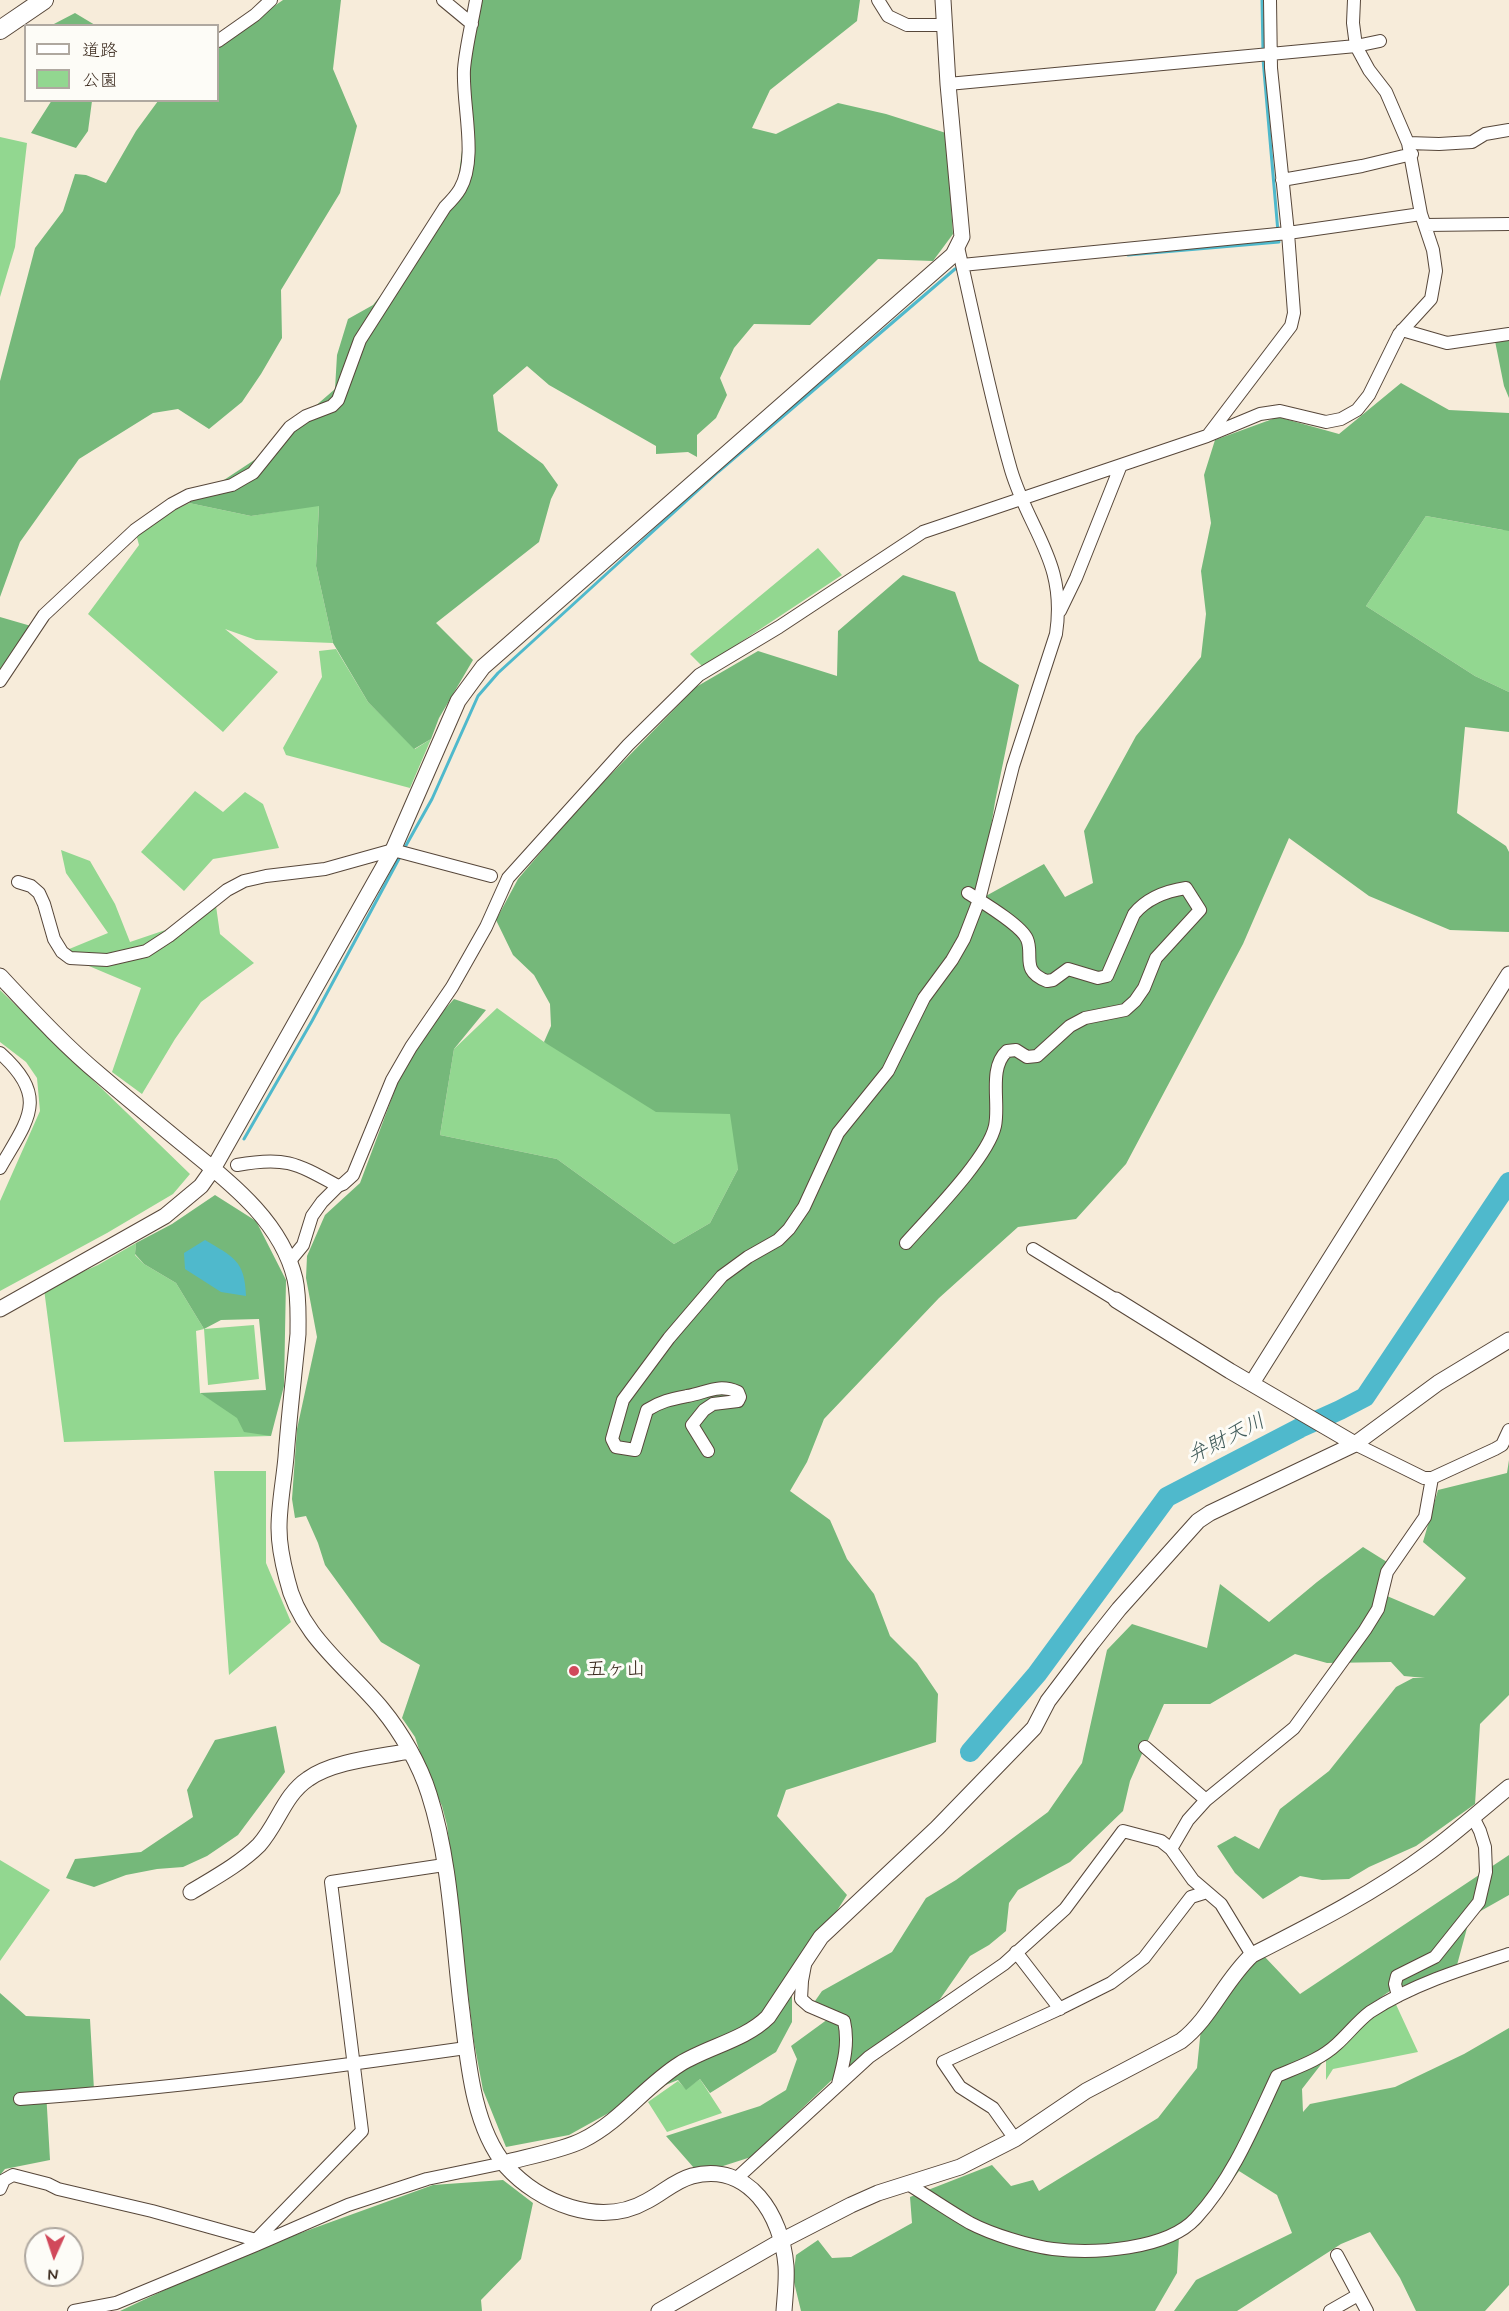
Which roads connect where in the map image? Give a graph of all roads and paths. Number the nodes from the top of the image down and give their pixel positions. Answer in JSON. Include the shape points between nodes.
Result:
{"nodes":[{"id":1,"x":44,"y":0,"type":"edge"},
{"id":2,"x":271,"y":0,"type":"edge"},
{"id":3,"x":443,"y":0,"type":"edge"},
{"id":4,"x":476,"y":0,"type":"edge"},
{"id":5,"x":878,"y":0,"type":"edge"},
{"id":6,"x":943,"y":0,"type":"edge"},
{"id":7,"x":1270,"y":0,"type":"edge"},
{"id":8,"x":1354,"y":0,"type":"edge"},
{"id":9,"x":472,"y":24,"type":"junction"},
{"id":10,"x":945,"y":25,"type":"junction"},
{"id":11,"x":0,"y":30,"type":"edge"},
{"id":12,"x":219,"y":40,"type":"edge"},
{"id":13,"x":1380,"y":41,"type":"dead end"},
{"id":14,"x":1356,"y":46,"type":"junction"},
{"id":15,"x":1271,"y":54,"type":"junction"},
{"id":16,"x":948,"y":84,"type":"junction"},
{"id":17,"x":1509,"y":130,"type":"edge"},
{"id":18,"x":1410,"y":148,"type":"junction"},
{"id":19,"x":1281,"y":180,"type":"junction"},
{"id":20,"x":1423,"y":219,"type":"junction"},
{"id":21,"x":1509,"y":224,"type":"edge"},
{"id":22,"x":1288,"y":233,"type":"junction"},
{"id":23,"x":958,"y":247,"type":"junction"},
{"id":24,"x":962,"y":265,"type":"junction"},
{"id":25,"x":1402,"y":330,"type":"junction"},
{"id":26,"x":1509,"y":334,"type":"edge"},
{"id":27,"x":1207,"y":436,"type":"junction"},
{"id":28,"x":1121,"y":465,"type":"junction"},
{"id":29,"x":1021,"y":498,"type":"junction"},
{"id":30,"x":1060,"y":612,"type":"junction"},
{"id":31,"x":0,"y":681,"type":"edge"},
{"id":32,"x":393,"y":850,"type":"junction"},
{"id":33,"x":491,"y":876,"type":"dead end"},
{"id":34,"x":18,"y":882,"type":"dead end"},
{"id":35,"x":974,"y":896,"type":"junction"},
{"id":36,"x":1509,"y":974,"type":"edge"},
{"id":37,"x":0,"y":976,"type":"edge"},
{"id":38,"x":0,"y":1053,"type":"edge"},
{"id":39,"x":237,"y":1165,"type":"dead end"},
{"id":40,"x":0,"y":1168,"type":"edge"},
{"id":41,"x":213,"y":1169,"type":"junction"},
{"id":42,"x":338,"y":1186,"type":"junction"},
{"id":43,"x":906,"y":1243,"type":"dead end"},
{"id":44,"x":1033,"y":1249,"type":"dead end"},
{"id":45,"x":289,"y":1262,"type":"junction"},
{"id":46,"x":1116,"y":1300,"type":"joint"},
{"id":47,"x":0,"y":1309,"type":"edge"},
{"id":48,"x":1509,"y":1340,"type":"edge"},
{"id":49,"x":1252,"y":1383,"type":"junction"},
{"id":50,"x":1509,"y":1430,"type":"edge"},
{"id":51,"x":1355,"y":1444,"type":"junction"},
{"id":52,"x":708,"y":1451,"type":"dead end"},
{"id":53,"x":1432,"y":1478,"type":"junction"},
{"id":54,"x":1145,"y":1747,"type":"dead end"},
{"id":55,"x":410,"y":1752,"type":"junction"},
{"id":56,"x":1509,"y":1787,"type":"edge"},
{"id":57,"x":1206,"y":1800,"type":"junction"},
{"id":58,"x":1473,"y":1817,"type":"junction"},
{"id":59,"x":1172,"y":1849,"type":"junction"},
{"id":60,"x":444,"y":1865,"type":"junction"},
{"id":61,"x":191,"y":1892,"type":"dead end"},
{"id":62,"x":1207,"y":1892,"type":"junction"},
{"id":63,"x":1016,"y":1952,"type":"junction"},
{"id":64,"x":1509,"y":1954,"type":"edge"},
{"id":65,"x":1252,"y":1955,"type":"junction"},
{"id":66,"x":807,"y":1960,"type":"junction"},
{"id":67,"x":1398,"y":1996,"type":"junction"},
{"id":68,"x":1060,"y":2009,"type":"junction"},
{"id":69,"x":466,"y":2048,"type":"junction"},
{"id":70,"x":354,"y":2064,"type":"junction"},
{"id":71,"x":838,"y":2085,"type":"junction"},
{"id":72,"x":20,"y":2099,"type":"dead end"},
{"id":73,"x":1015,"y":2139,"type":"junction"},
{"id":74,"x":504,"y":2163,"type":"junction"},
{"id":75,"x":736,"y":2178,"type":"junction"},
{"id":76,"x":908,"y":2184,"type":"junction"},
{"id":77,"x":0,"y":2189,"type":"edge"},
{"id":78,"x":781,"y":2241,"type":"junction"},
{"id":79,"x":256,"y":2242,"type":"junction"},
{"id":80,"x":1337,"y":2255,"type":"dead end"},
{"id":81,"x":1358,"y":2295,"type":"junction"},
{"id":82,"x":74,"y":2311,"type":"edge"},
{"id":83,"x":659,"y":2311,"type":"edge"},
{"id":84,"x":784,"y":2311,"type":"edge"},
{"id":85,"x":1330,"y":2311,"type":"edge"},
{"id":86,"x":1367,"y":2311,"type":"edge"}],
"edges":[{"from":1,"to":11,"type":"main road"},
{"from":2,"to":12,"type":"street"},
{"from":3,"to":9,"type":"street"},
{"from":4,"to":9,"type":"street"},
{"from":5,"to":10,"type":"street","via":[[888,16],[907,25]]},
{"from":6,"to":10,"type":"street"},
{"from":7,"to":15,"type":"street"},
{"from":8,"to":14,"type":"street"},
{"from":9,"to":31,"type":"street","via":[[464,88],[466,174],[460,189],[360,340],[338,400],[290,427],[253,472],[231,485],[189,495],[135,530],[44,615]]},
{"from":10,"to":16,"type":"street"},
{"from":13,"to":14,"type":"street"},
{"from":14,"to":15,"type":"street"},
{"from":14,"to":18,"type":"street","via":[[1386,92]]},
{"from":15,"to":16,"type":"street"},
{"from":15,"to":19,"type":"street"},
{"from":16,"to":23,"type":"street","via":[[962,237]]},
{"from":17,"to":18,"type":"street","via":[[1485,134],[1472,142]]},
{"from":18,"to":19,"type":"street","via":[[1362,166]]},
{"from":18,"to":20,"type":"street"},
{"from":19,"to":22,"type":"street"},
{"from":20,"to":21,"type":"street"},
{"from":20,"to":22,"type":"street"},
{"from":20,"to":25,"type":"street","via":[[1436,271],[1431,300]]},
{"from":22,"to":24,"type":"street"},
{"from":22,"to":27,"type":"street","via":[[1294,313],[1291,326]]},
{"from":23,"to":24,"type":"street"},
{"from":23,"to":32,"type":"street","via":[[948,260],[483,667],[458,701]]},
{"from":24,"to":29,"type":"street","via":[[997,416]]},
{"from":25,"to":26,"type":"street","via":[[1447,343]]},
{"from":25,"to":27,"type":"street","via":[[1369,395],[1357,410],[1341,419],[1326,422],[1280,411],[1260,414]]},
{"from":27,"to":28,"type":"street"},
{"from":28,"to":29,"type":"street"},
{"from":28,"to":30,"type":"street"},
{"from":29,"to":30,"type":"street","via":[[1053,568]]},
{"from":29,"to":42,"type":"street","via":[[923,532],[699,675],[628,745],[508,878],[452,987],[392,1080],[353,1175]]},
{"from":30,"to":35,"type":"street"},
{"from":32,"to":33,"type":"street"},
{"from":32,"to":34,"type":"street","via":[[325,869],[244,881],[146,951],[106,960],[70,958],[62,952],[39,893],[31,885]]},
{"from":32,"to":41,"type":"street"},
{"from":35,"to":43,"type":"street","via":[[1014,924],[1027,939],[1033,971],[1047,981],[1068,969],[1098,978],[1107,976],[1134,914],[1153,897],[1186,888],[1200,910],[1156,958],[1144,988],[1125,1010],[1085,1018],[1070,1026],[1037,1056],[1027,1057],[1016,1050],[1001,1056],[995,1126],[987,1143],[963,1179]]},
{"from":35,"to":52,"type":"street","via":[[964,939],[924,998],[888,1071],[838,1133],[804,1207],[789,1229],[722,1276],[623,1400],[612,1439],[616,1447],[635,1450],[647,1410],[660,1402],[714,1388],[738,1392],[738,1401],[713,1404],[692,1425]]},
{"from":36,"to":49,"type":"street"},
{"from":37,"to":41,"type":"street","via":[[98,1074]]},
{"from":38,"to":40,"type":"street","via":[[27,1084],[30,1102],[28,1119]]},
{"from":39,"to":42,"type":"street","via":[[283,1160]]},
{"from":41,"to":45,"type":"street","via":[[240,1191],[272,1229]]},
{"from":41,"to":47,"type":"street","via":[[201,1186],[165,1216]]},
{"from":42,"to":45,"type":"street","via":[[312,1216],[303,1245]]},
{"from":44,"to":46,"type":"street"},
{"from":45,"to":55,"type":"street","via":[[295,1279],[298,1334],[279,1530],[287,1582],[305,1623],[383,1710]]},
{"from":46,"to":49,"type":"street"},
{"from":48,"to":51,"type":"street","via":[[1438,1383]]},
{"from":49,"to":51,"type":"street"},
{"from":50,"to":53,"type":"street","via":[[1495,1449]]},
{"from":51,"to":53,"type":"street","via":[[1424,1478]]},
{"from":51,"to":66,"type":"street","via":[[1198,1521],[1112,1617],[1048,1701],[1034,1728],[937,1828],[821,1938]]},
{"from":53,"to":57,"type":"street","via":[[1425,1517],[1387,1572],[1378,1609],[1365,1630],[1294,1728]]},
{"from":54,"to":57,"type":"street"},
{"from":55,"to":60,"type":"street","via":[[428,1791]]},
{"from":55,"to":61,"type":"street","via":[[326,1770],[308,1779],[290,1796],[260,1844],[228,1870]]},
{"from":56,"to":58,"type":"street"},
{"from":57,"to":59,"type":"street","via":[[1188,1820]]},
{"from":58,"to":65,"type":"street","via":[[1431,1851],[1362,1896]]},
{"from":58,"to":67,"type":"street","via":[[1485,1847],[1486,1872],[1479,1902],[1435,1957],[1397,1976]]},
{"from":59,"to":62,"type":"street","via":[[1193,1880]]},
{"from":59,"to":63,"type":"street","via":[[1161,1841],[1123,1831],[1065,1909]]},
{"from":60,"to":69,"type":"street"},
{"from":60,"to":70,"type":"street","via":[[331,1882]]},
{"from":62,"to":65,"type":"street","via":[[1221,1904]]},
{"from":62,"to":68,"type":"street","via":[[1191,1897],[1144,1958],[1111,1983]]},
{"from":63,"to":68,"type":"street"},
{"from":63,"to":71,"type":"street","via":[[869,2057]]},
{"from":64,"to":67,"type":"street"},
{"from":65,"to":73,"type":"street","via":[[1193,2032],[1086,2091]]},
{"from":66,"to":71,"type":"street","via":[[801,1999],[844,2021],[846,2058]]},
{"from":66,"to":74,"type":"street","via":[[757,2027],[679,2065],[622,2114],[582,2141]]},
{"from":67,"to":76,"type":"street","via":[[1367,2014],[1318,2058],[1277,2076],[1234,2165],[1196,2219],[1149,2244],[1085,2251],[1051,2249],[971,2223]]},
{"from":68,"to":73,"type":"street","via":[[942,2062],[960,2087],[993,2108]]},
{"from":69,"to":70,"type":"street"},
{"from":69,"to":74,"type":"street","via":[[481,2123]]},
{"from":70,"to":72,"type":"street"},
{"from":70,"to":79,"type":"street","via":[[362,2131]]},
{"from":71,"to":75,"type":"street"},
{"from":73,"to":76,"type":"street","via":[[960,2167]]},
{"from":74,"to":75,"type":"street","via":[[520,2181],[551,2201],[600,2211],[623,2210],[645,2203],[672,2184],[694,2175]]},
{"from":74,"to":79,"type":"street","via":[[428,2179],[348,2205]]},
{"from":75,"to":78,"type":"street","via":[[761,2197]]},
{"from":76,"to":78,"type":"street","via":[[851,2205]]},
{"from":77,"to":79,"type":"street","via":[[4,2180],[13,2175]]},
{"from":78,"to":83,"type":"street"},
{"from":78,"to":84,"type":"street","via":[[786,2264]]},
{"from":79,"to":82,"type":"street","via":[[116,2303]]},
{"from":80,"to":81,"type":"street"},
{"from":81,"to":85,"type":"street"},
{"from":81,"to":86,"type":"street"}]}
